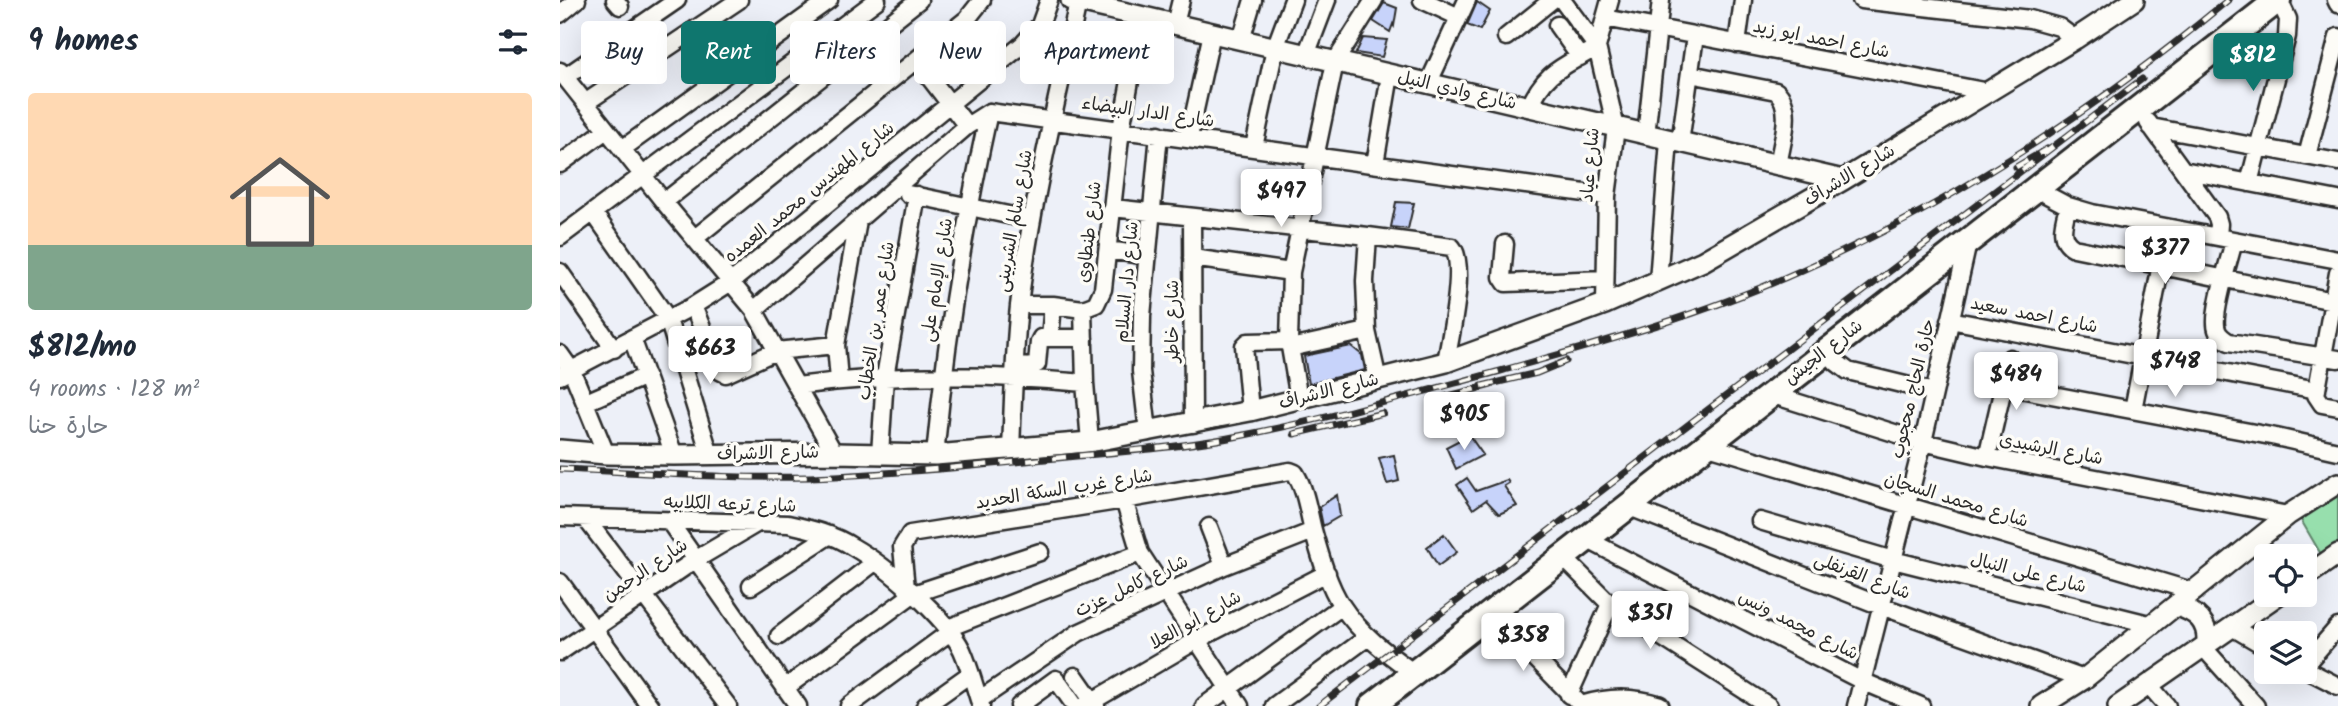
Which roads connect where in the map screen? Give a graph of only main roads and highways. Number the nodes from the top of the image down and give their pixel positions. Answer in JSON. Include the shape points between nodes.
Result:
{"nodes":[{"id":1,"x":2278,"y":0,"type":"edge"},
{"id":2,"x":1372,"y":706,"type":"edge"}],
"edges":[{"from":1,"to":2,"type":"main road","name":"شارع الجيش","via":[[2145,118],[2036,189]]}]}
